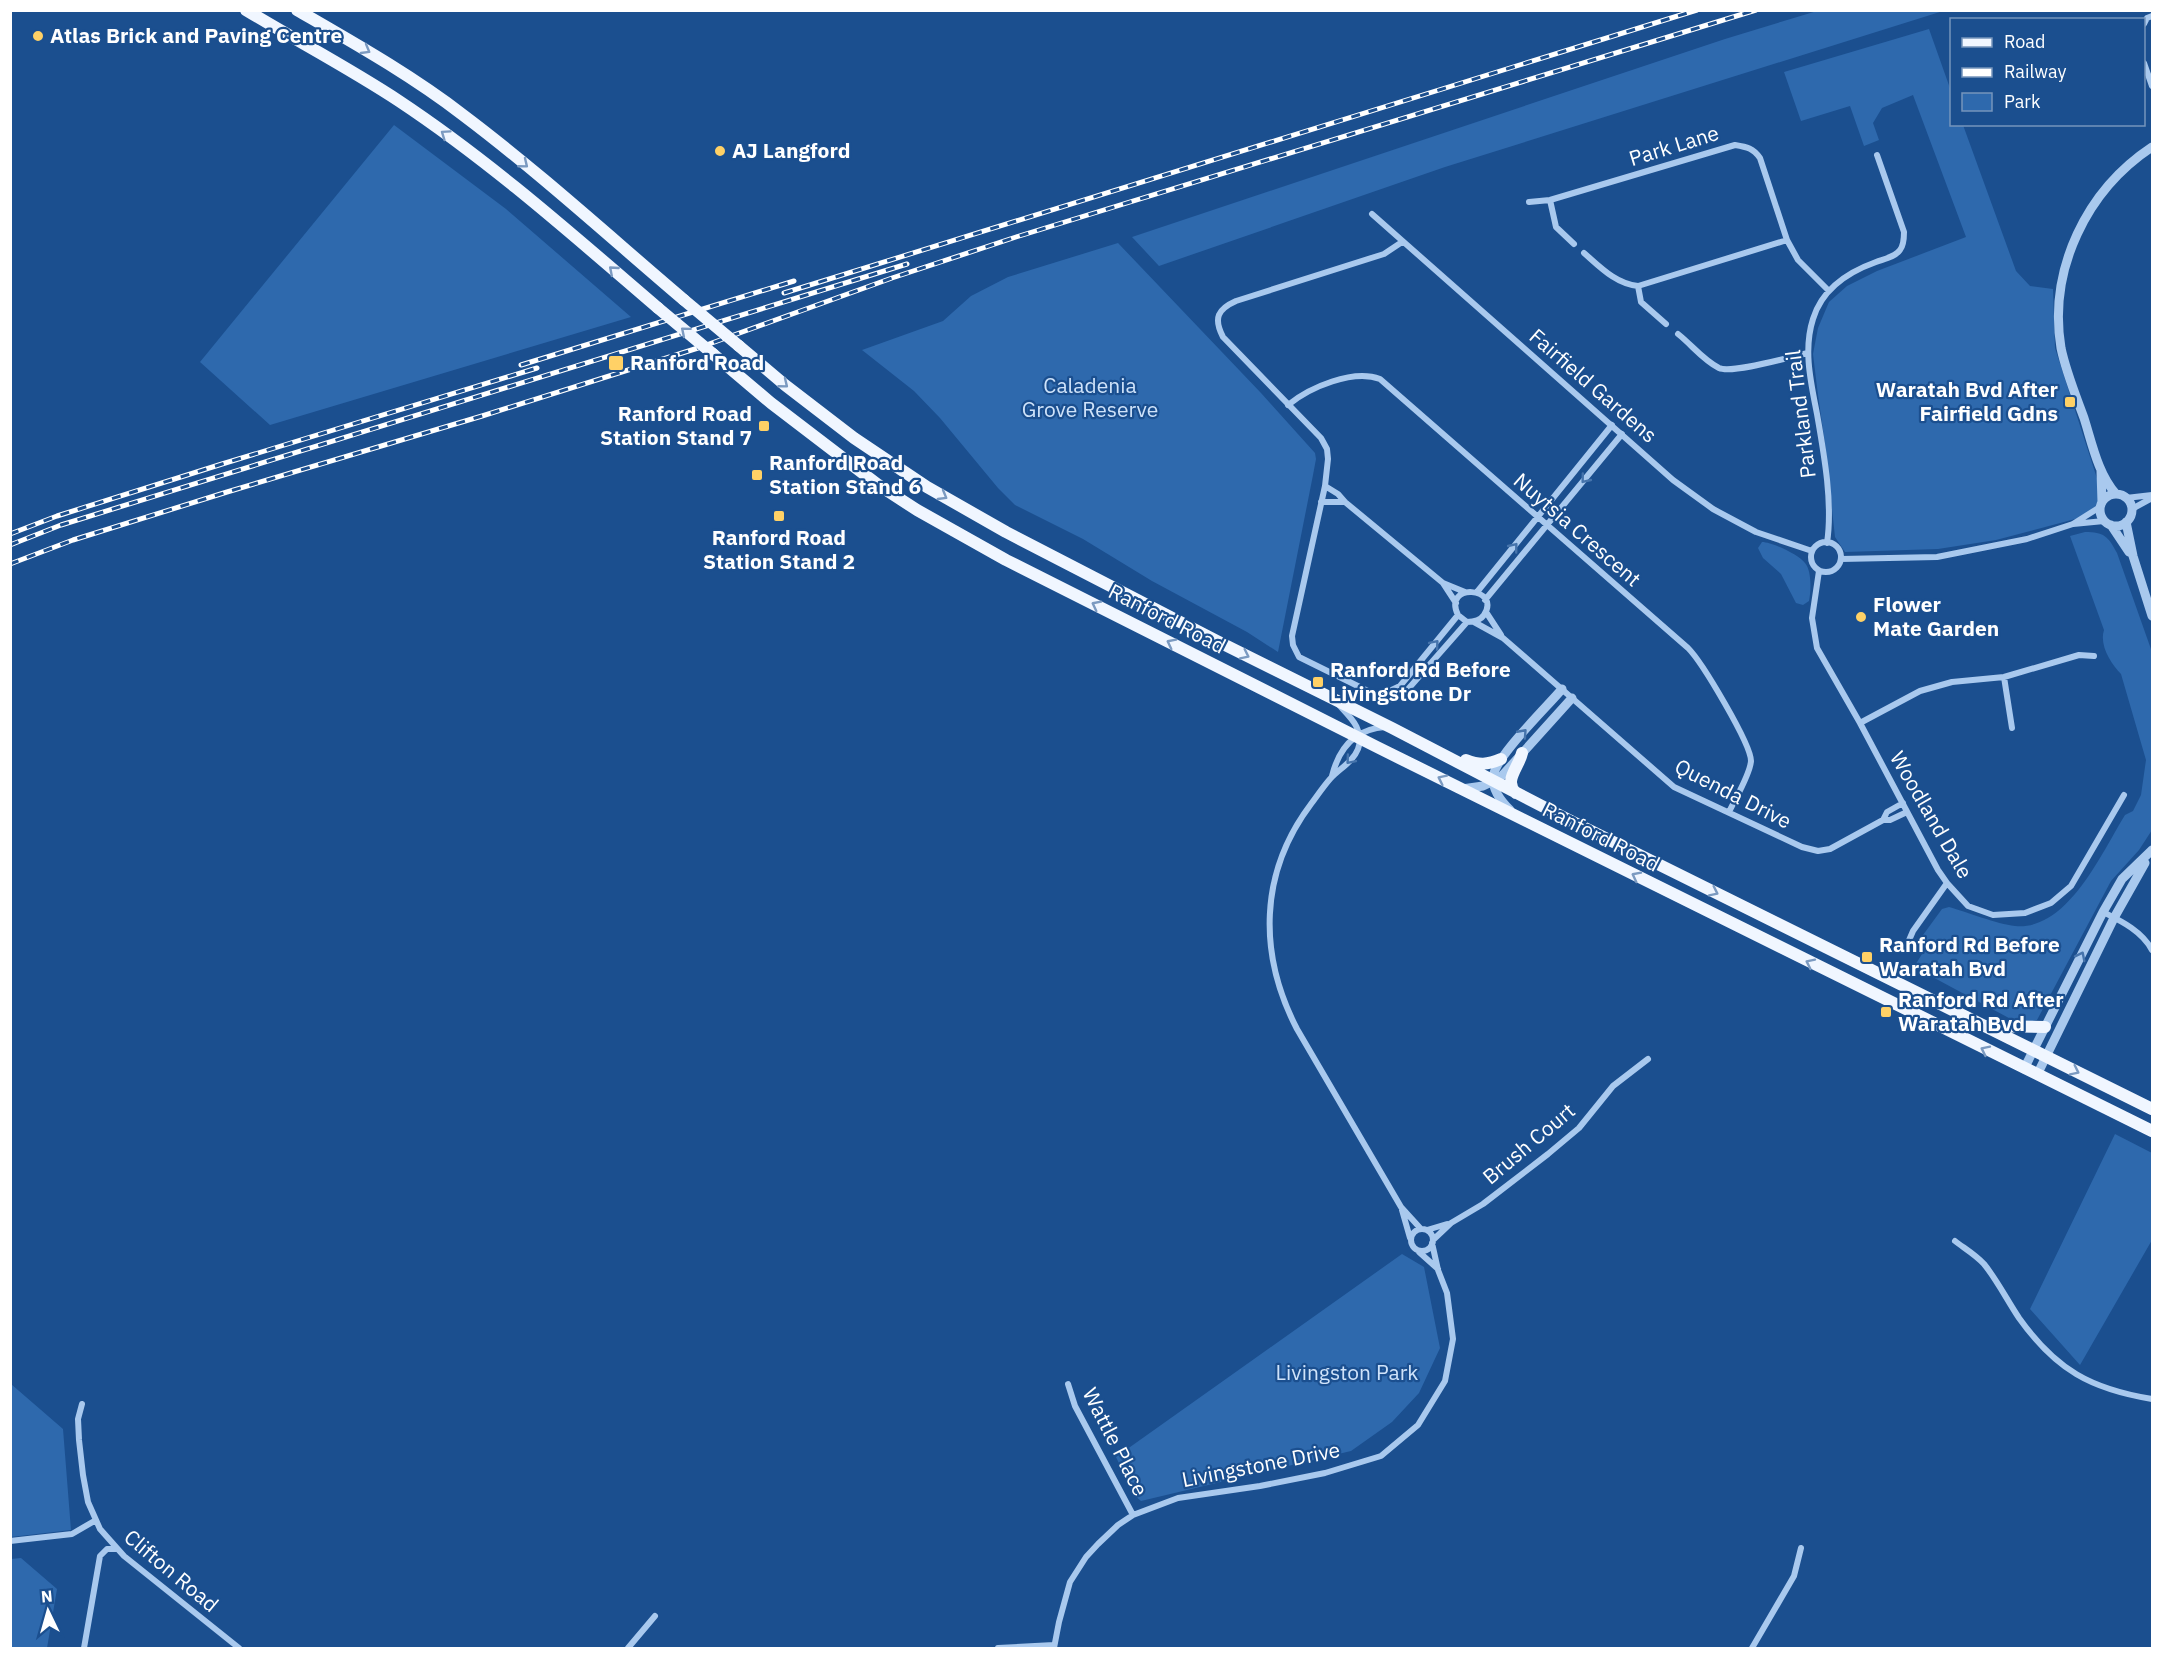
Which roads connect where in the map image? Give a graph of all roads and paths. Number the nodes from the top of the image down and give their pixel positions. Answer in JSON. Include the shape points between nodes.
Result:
{"nodes":[{"id":1,"x":246,"y":10,"type":"edge"},
{"id":2,"x":297,"y":10,"type":"edge"},
{"id":3,"x":2145,"y":66,"type":"edge"},
{"id":4,"x":2152,"y":86,"type":"edge"},
{"id":5,"x":2152,"y":147,"type":"edge"},
{"id":6,"x":1877,"y":155,"type":"dead end"},
{"id":7,"x":1550,"y":200,"type":"junction"},
{"id":8,"x":1529,"y":202,"type":"dead end"},
{"id":9,"x":1372,"y":214,"type":"dead end"},
{"id":10,"x":1787,"y":240,"type":"junction"},
{"id":11,"x":1402,"y":242,"type":"junction"},
{"id":12,"x":1574,"y":244,"type":"dead end"},
{"id":13,"x":1584,"y":253,"type":"dead end"},
{"id":14,"x":1638,"y":286,"type":"junction"},
{"id":15,"x":1829,"y":291,"type":"junction"},
{"id":16,"x":1666,"y":324,"type":"dead end"},
{"id":17,"x":1678,"y":334,"type":"dead end"},
{"id":18,"x":1808,"y":353,"type":"junction"},
{"id":19,"x":1288,"y":405,"type":"junction"},
{"id":20,"x":1612,"y":425,"type":"junction"},
{"id":21,"x":1622,"y":434,"type":"junction"},
{"id":22,"x":2100,"y":466,"type":"junction"},
{"id":23,"x":1324,"y":486,"type":"junction"},
{"id":24,"x":2116,"y":494,"type":"junction"},
{"id":25,"x":2152,"y":496,"type":"edge"},
{"id":26,"x":2126,"y":498,"type":"junction"},
{"id":27,"x":1321,"y":502,"type":"junction"},
{"id":28,"x":1345,"y":502,"type":"junction"},
{"id":29,"x":2101,"y":505,"type":"junction"},
{"id":30,"x":2132,"y":508,"type":"junction"},
{"id":31,"x":1538,"y":517,"type":"junction"},
{"id":32,"x":2126,"y":522,"type":"junction"},
{"id":33,"x":2108,"y":523,"type":"junction"},
{"id":34,"x":2073,"y":524,"type":"junction"},
{"id":35,"x":1547,"y":525,"type":"junction"},
{"id":36,"x":1827,"y":543,"type":"junction"},
{"id":37,"x":1812,"y":551,"type":"junction"},
{"id":38,"x":2133,"y":556,"type":"junction"},
{"id":39,"x":1841,"y":559,"type":"junction"},
{"id":40,"x":1819,"y":571,"type":"junction"},
{"id":41,"x":1443,"y":583,"type":"junction"},
{"id":42,"x":1465,"y":592,"type":"junction"},
{"id":43,"x":1477,"y":592,"type":"junction"},
{"id":44,"x":1485,"y":600,"type":"junction"},
{"id":45,"x":1456,"y":603,"type":"junction"},
{"id":46,"x":1486,"y":612,"type":"junction"},
{"id":47,"x":1458,"y":615,"type":"junction"},
{"id":48,"x":2152,"y":616,"type":"edge"},
{"id":49,"x":1471,"y":622,"type":"junction"},
{"id":50,"x":1503,"y":638,"type":"junction"},
{"id":51,"x":2094,"y":656,"type":"dead end"},
{"id":52,"x":2004,"y":677,"type":"junction"},
{"id":53,"x":1562,"y":689,"type":"junction"},
{"id":54,"x":1330,"y":696,"type":"junction"},
{"id":55,"x":1378,"y":696,"type":"junction"},
{"id":56,"x":1572,"y":698,"type":"junction"},
{"id":57,"x":1860,"y":723,"type":"junction"},
{"id":58,"x":1331,"y":724,"type":"junction"},
{"id":59,"x":1392,"y":728,"type":"junction"},
{"id":60,"x":2012,"y":728,"type":"dead end"},
{"id":61,"x":1358,"y":736,"type":"junction"},
{"id":62,"x":1345,"y":745,"type":"junction"},
{"id":63,"x":1431,"y":747,"type":"junction"},
{"id":64,"x":1522,"y":753,"type":"junction"},
{"id":65,"x":1501,"y":759,"type":"junction"},
{"id":66,"x":1331,"y":777,"type":"junction"},
{"id":67,"x":1493,"y":782,"type":"junction"},
{"id":68,"x":1462,"y":789,"type":"junction"},
{"id":69,"x":1516,"y":793,"type":"junction"},
{"id":70,"x":2124,"y":795,"type":"dead end"},
{"id":71,"x":1903,"y":803,"type":"junction"},
{"id":72,"x":1729,"y":812,"type":"junction"},
{"id":73,"x":1907,"y":812,"type":"junction"},
{"id":74,"x":1518,"y":817,"type":"junction"},
{"id":75,"x":1883,"y":820,"type":"junction"},
{"id":76,"x":2152,"y":850,"type":"edge"},
{"id":77,"x":1947,"y":883,"type":"junction"},
{"id":78,"x":2103,"y":912,"type":"junction"},
{"id":79,"x":2114,"y":918,"type":"junction"},
{"id":80,"x":1907,"y":945,"type":"dead end"},
{"id":81,"x":2152,"y":950,"type":"edge"},
{"id":82,"x":1982,"y":1026,"type":"junction"},
{"id":83,"x":2045,"y":1027,"type":"junction"},
{"id":84,"x":2033,"y":1051,"type":"junction"},
{"id":85,"x":2046,"y":1057,"type":"junction"},
{"id":86,"x":1648,"y":1059,"type":"dead end"},
{"id":87,"x":2024,"y":1069,"type":"junction"},
{"id":88,"x":2037,"y":1075,"type":"junction"},
{"id":89,"x":2152,"y":1109,"type":"edge"},
{"id":90,"x":2152,"y":1131,"type":"edge"},
{"id":91,"x":1401,"y":1207,"type":"junction"},
{"id":92,"x":1451,"y":1223,"type":"junction"},
{"id":93,"x":1424,"y":1230,"type":"junction"},
{"id":94,"x":1410,"y":1238,"type":"junction"},
{"id":95,"x":1955,"y":1241,"type":"dead end"},
{"id":96,"x":1432,"y":1242,"type":"junction"},
{"id":97,"x":1418,"y":1251,"type":"junction"},
{"id":98,"x":1438,"y":1270,"type":"junction"},
{"id":99,"x":1068,"y":1384,"type":"dead end"},
{"id":100,"x":2152,"y":1399,"type":"edge"},
{"id":101,"x":82,"y":1404,"type":"dead end"},
{"id":102,"x":1133,"y":1515,"type":"junction"},
{"id":103,"x":96,"y":1520,"type":"junction"},
{"id":104,"x":10,"y":1541,"type":"edge"},
{"id":105,"x":1801,"y":1548,"type":"dead end"},
{"id":106,"x":117,"y":1549,"type":"junction"},
{"id":107,"x":655,"y":1616,"type":"dead end"},
{"id":108,"x":1054,"y":1647,"type":"edge"},
{"id":109,"x":84,"y":1648,"type":"edge"},
{"id":110,"x":239,"y":1648,"type":"edge"},
{"id":111,"x":628,"y":1648,"type":"edge"},
{"id":112,"x":998,"y":1648,"type":"edge"},
{"id":113,"x":1752,"y":1648,"type":"edge"}],
"edges":[{"from":58,"to":1,"type":"main road","name":"Ranford Road","one_way":true,"bridge":true,"via":[[1006,560],[917,510],[771,404],[521,191],[463,147],[374,85]]},
{"from":2,"to":54,"type":"main road","name":"Ranford Road","one_way":true,"bridge":true,"via":[[395,68],[463,115],[784,385],[927,487],[1010,534]]},
{"from":3,"to":4,"type":"street"},
{"from":5,"to":22,"type":"street","via":[[2115,176],[2094,203],[2071,249],[2061,287],[2059,324],[2063,355]]},
{"from":6,"to":15,"type":"street","name":"Parkland Trail","via":[[1904,232],[1904,243],[1892,256],[1863,267]]},
{"from":7,"to":8,"type":"street","name":"Park Lane"},
{"from":7,"to":10,"type":"street","name":"Park Lane","via":[[1734,145],[1746,146],[1760,158]]},
{"from":7,"to":12,"type":"street","via":[[1556,227]]},
{"from":9,"to":11,"type":"street","name":"Fairfield Gardens"},
{"from":10,"to":14,"type":"street"},
{"from":10,"to":15,"type":"street","name":"Park Lane","via":[[1798,260]]},
{"from":11,"to":19,"type":"street","via":[[1384,255],[1224,306],[1218,316],[1223,337]]},
{"from":11,"to":20,"type":"street","name":"Fairfield Gardens"},
{"from":13,"to":14,"type":"street","via":[[1617,280]]},
{"from":14,"to":16,"type":"street","via":[[1641,302]]},
{"from":15,"to":18,"type":"street","name":"Parkland Trail","via":[[1813,318]]},
{"from":17,"to":18,"type":"street","via":[[1722,369]]},
{"from":18,"to":36,"type":"street","name":"Parkland Trail","via":[[1829,510]]},
{"from":19,"to":23,"type":"street","via":[[1327,449]]},
{"from":19,"to":31,"type":"street","name":"Nuytsia Crescent","via":[[1311,389],[1356,375],[1380,379]]},
{"from":20,"to":21,"type":"street","name":"Fairfield Gardens"},
{"from":20,"to":31,"type":"street"},
{"from":21,"to":35,"type":"street","one_way":true},
{"from":21,"to":37,"type":"street","name":"Fairfield Gardens","via":[[1673,480],[1713,509],[1756,532]]},
{"from":22,"to":24,"type":"street"},
{"from":22,"to":29,"type":"street"},
{"from":23,"to":27,"type":"street"},
{"from":23,"to":28,"type":"street"},
{"from":24,"to":26,"type":"street"},
{"from":24,"to":29,"type":"street","via":[[2108,496]]},
{"from":25,"to":26,"type":"street"},
{"from":25,"to":30,"type":"street"},
{"from":26,"to":30,"type":"street"},
{"from":27,"to":28,"type":"street"},
{"from":27,"to":55,"type":"street","via":[[1293,645],[1299,657]]},
{"from":28,"to":41,"type":"street"},
{"from":29,"to":33,"type":"street"},
{"from":29,"to":34,"type":"street"},
{"from":30,"to":32,"type":"street"},
{"from":31,"to":35,"type":"street","name":"Nuytsia Crescent"},
{"from":43,"to":31,"type":"street","one_way":true},
{"from":32,"to":33,"type":"street"},
{"from":32,"to":38,"type":"street"},
{"from":33,"to":34,"type":"street"},
{"from":33,"to":38,"type":"street"},
{"from":34,"to":39,"type":"street","via":[[2027,539],[1936,557]]},
{"from":35,"to":44,"type":"street"},
{"from":35,"to":72,"type":"street","name":"Nuytsia Crescent","via":[[1688,648],[1706,670],[1749,751],[1750,767]]},
{"from":36,"to":37,"type":"street"},
{"from":36,"to":39,"type":"street","via":[[1837,547]]},
{"from":37,"to":40,"type":"street","via":[[1812,563]]},
{"from":38,"to":48,"type":"street"},
{"from":39,"to":40,"type":"street","via":[[1829,572]]},
{"from":40,"to":57,"type":"street","name":"Woodland Dale","via":[[1812,618],[1817,648]]},
{"from":41,"to":42,"type":"street"},
{"from":41,"to":45,"type":"street"},
{"from":42,"to":43,"type":"street"},
{"from":42,"to":45,"type":"street"},
{"from":43,"to":44,"type":"street"},
{"from":44,"to":46,"type":"street"},
{"from":45,"to":47,"type":"street"},
{"from":46,"to":49,"type":"street"},
{"from":46,"to":50,"type":"street","name":"Quenda Drive"},
{"from":47,"to":49,"type":"street"},
{"from":55,"to":47,"type":"street","one_way":true,"via":[[1400,686]]},
{"from":49,"to":50,"type":"street","name":"Quenda Drive"},
{"from":49,"to":55,"type":"street","via":[[1402,696],[1393,700]]},
{"from":50,"to":53,"type":"street","name":"Quenda Drive"},
{"from":51,"to":52,"type":"street","via":[[2079,655]]},
{"from":52,"to":57,"type":"street","via":[[1952,682],[1920,691]]},
{"from":52,"to":60,"type":"street"},
{"from":53,"to":56,"type":"street","name":"Quenda Drive"},
{"from":65,"to":53,"type":"street","one_way":true},
{"from":54,"to":59,"type":"main road","name":"Ranford Road"},
{"from":54,"to":61,"type":"street","via":[[1354,722]]},
{"from":56,"to":64,"type":"street"},
{"from":56,"to":72,"type":"street","name":"Quenda Drive","via":[[1674,787]]},
{"from":57,"to":71,"type":"street","name":"Woodland Dale"},
{"from":58,"to":61,"type":"main road","name":"Ranford Road"},
{"from":58,"to":62,"type":"street","via":[[1344,736]]},
{"from":59,"to":61,"type":"street","via":[[1377,728]]},
{"from":59,"to":63,"type":"main road","name":"Ranford Road"},
{"from":61,"to":62,"type":"street"},
{"from":61,"to":66,"type":"street","one_way":true,"via":[[1357,752]]},
{"from":68,"to":61,"type":"main road","name":"Ranford Road","one_way":true},
{"from":62,"to":66,"type":"street"},
{"from":63,"to":65,"type":"main road","via":[[1478,765]]},
{"from":63,"to":67,"type":"main road","name":"Ranford Road"},
{"from":64,"to":67,"type":"street"},
{"from":64,"to":69,"type":"main road","via":[[1511,777],[1510,785]]},
{"from":65,"to":67,"type":"street"},
{"from":66,"to":91,"type":"street","via":[[1295,825],[1280,860],[1272,896],[1270,946],[1275,978],[1285,1007]]},
{"from":67,"to":68,"type":"street"},
{"from":67,"to":69,"type":"main road","name":"Ranford Road"},
{"from":67,"to":74,"type":"street","via":[[1503,802]]},
{"from":68,"to":74,"type":"main road","name":"Ranford Road"},
{"from":69,"to":82,"type":"main road","name":"Ranford Road","one_way":true},
{"from":70,"to":77,"type":"street","name":"Woodland Dale","via":[[2072,886],[2051,903],[2025,913],[1993,915],[1968,906]]},
{"from":71,"to":73,"type":"street","name":"Woodland Dale"},
{"from":71,"to":75,"type":"street","name":"Quenda Drive","via":[[1887,812]]},
{"from":72,"to":75,"type":"street","name":"Quenda Drive","via":[[1818,851],[1830,849]]},
{"from":73,"to":75,"type":"street","name":"Quenda Drive"},
{"from":73,"to":77,"type":"street","name":"Woodland Dale"},
{"from":87,"to":74,"type":"main road","name":"Ranford Road","one_way":true},
{"from":76,"to":78,"type":"street","via":[[2122,879]]},
{"from":76,"to":79,"type":"street"},
{"from":77,"to":80,"type":"street"},
{"from":78,"to":79,"type":"street"},
{"from":83,"to":78,"type":"street","one_way":true},
{"from":79,"to":81,"type":"street","via":[[2139,934]]},
{"from":79,"to":85,"type":"street"},
{"from":82,"to":83,"type":"main road"},
{"from":82,"to":84,"type":"main road","name":"Ranford Road"},
{"from":83,"to":84,"type":"street"},
{"from":84,"to":85,"type":"main road","name":"Ranford Road"},
{"from":84,"to":87,"type":"street"},
{"from":85,"to":88,"type":"street"},
{"from":85,"to":89,"type":"main road","name":"Ranford Road","one_way":true},
{"from":86,"to":92,"type":"street","name":"Brush Court","via":[[1614,1086],[1579,1128],[1548,1154],[1483,1204]]},
{"from":87,"to":88,"type":"main road","name":"Ranford Road"},
{"from":88,"to":90,"type":"main road","name":"Ranford Road"},
{"from":91,"to":93,"type":"street"},
{"from":91,"to":94,"type":"street"},
{"from":92,"to":93,"type":"street","name":"Brush Court"},
{"from":92,"to":96,"type":"street","name":"Brush Court"},
{"from":93,"to":94,"type":"street","via":[[1416,1230]]},
{"from":93,"to":96,"type":"street"},
{"from":94,"to":97,"type":"street"},
{"from":95,"to":100,"type":"street","via":[[1983,1262],[2040,1345],[2054,1358],[2101,1388]]},
{"from":96,"to":97,"type":"street","via":[[1426,1250]]},
{"from":96,"to":98,"type":"street","name":"Livingstone Drive"},
{"from":97,"to":98,"type":"street","name":"Livingstone Drive"},
{"from":98,"to":102,"type":"street","name":"Livingstone Drive","via":[[1448,1293],[1453,1339],[1445,1381],[1419,1425],[1381,1456],[1324,1473],[1178,1498]]},
{"from":99,"to":102,"type":"street","name":"Wattle Place","via":[[1075,1406]]},
{"from":101,"to":103,"type":"street","name":"Clifton Road","via":[[78,1433],[82,1474]]},
{"from":102,"to":108,"type":"street","name":"Livingstone Drive","via":[[1098,1544],[1070,1582]]},
{"from":103,"to":104,"type":"street","via":[[72,1534]]},
{"from":103,"to":106,"type":"street","name":"Clifton Road"},
{"from":105,"to":113,"type":"street","via":[[1794,1576]]},
{"from":106,"to":109,"type":"street","via":[[107,1549],[100,1556]]},
{"from":106,"to":110,"type":"street","name":"Clifton Road"},
{"from":107,"to":111,"type":"street"},
{"from":108,"to":112,"type":"street"}]}
